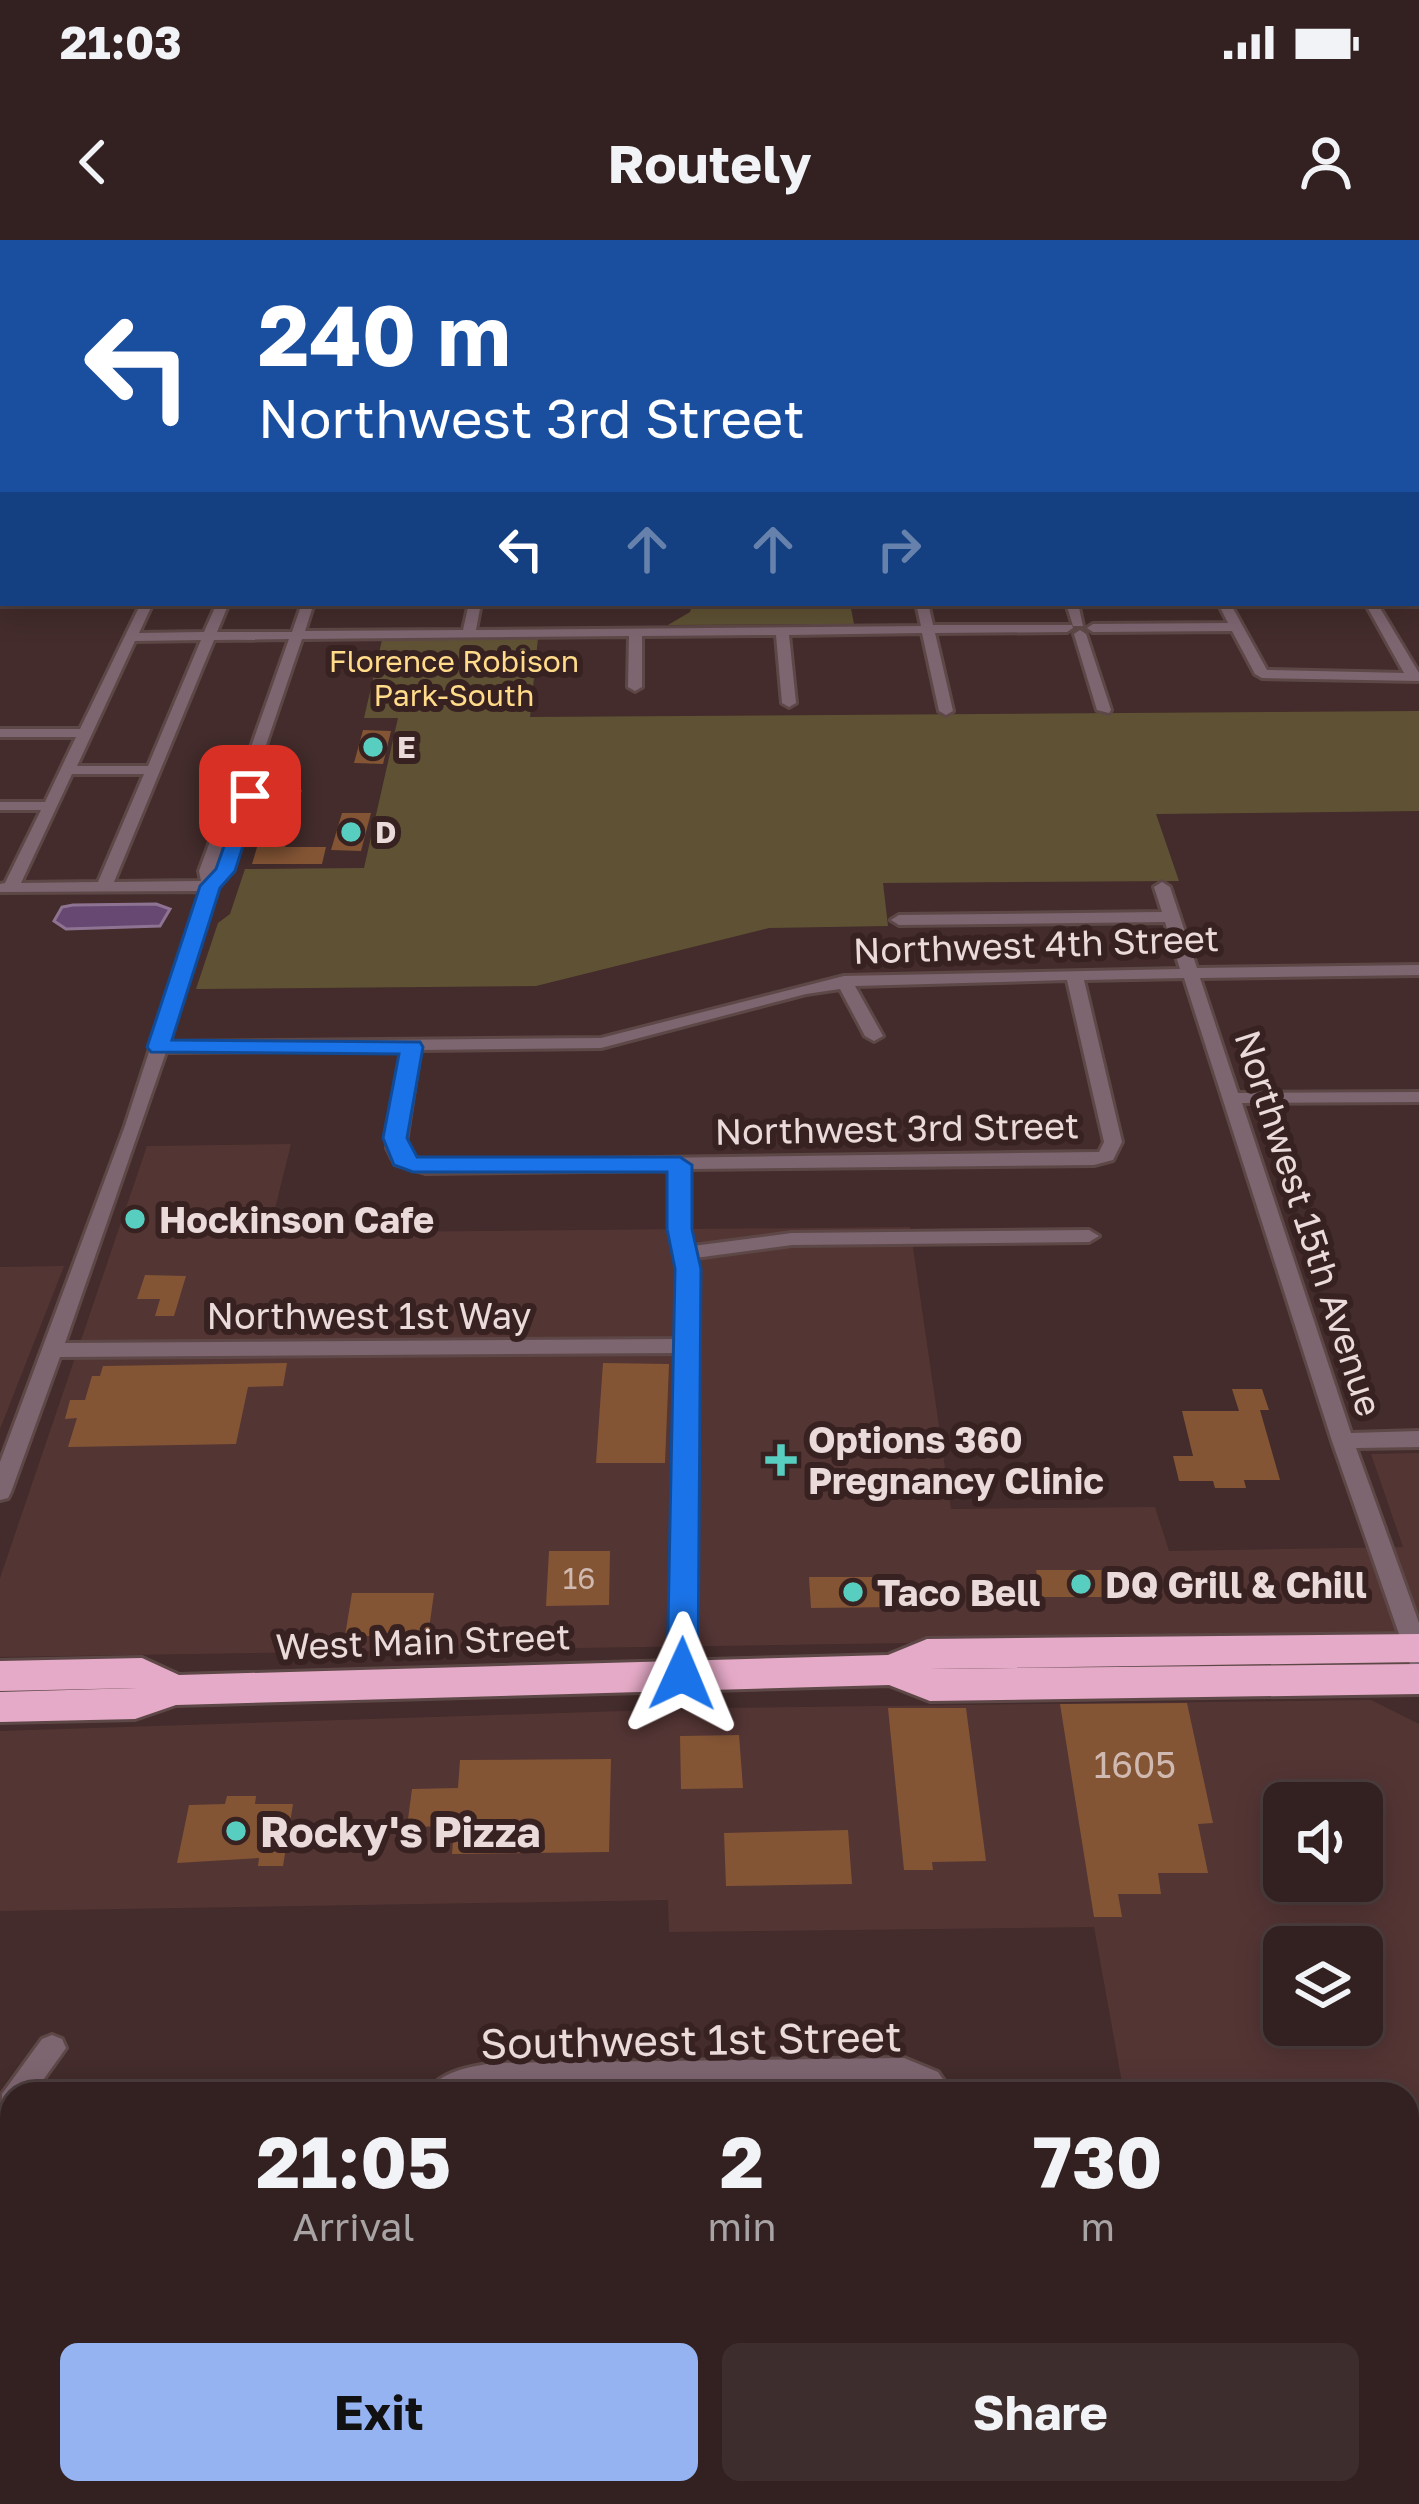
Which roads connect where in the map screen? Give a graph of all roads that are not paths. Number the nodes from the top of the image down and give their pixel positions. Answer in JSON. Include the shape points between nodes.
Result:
{"nodes":[{"id":1,"x":146,"y":606,"type":"edge"},
{"id":2,"x":223,"y":606,"type":"edge"},
{"id":3,"x":307,"y":606,"type":"edge"},
{"id":4,"x":474,"y":606,"type":"edge"},
{"id":5,"x":923,"y":606,"type":"edge"},
{"id":6,"x":1073,"y":606,"type":"edge"},
{"id":7,"x":1225,"y":606,"type":"edge"},
{"id":8,"x":1373,"y":606,"type":"edge"},
{"id":9,"x":1235,"y":627,"type":"junction"},
{"id":10,"x":1079,"y":628,"type":"junction"},
{"id":11,"x":782,"y":629,"type":"junction"},
{"id":12,"x":927,"y":629,"type":"junction"},
{"id":13,"x":636,"y":631,"type":"junction"},
{"id":14,"x":470,"y":632,"type":"junction"},
{"id":15,"x":297,"y":634,"type":"junction"},
{"id":16,"x":211,"y":637,"type":"junction"},
{"id":17,"x":131,"y":638,"type":"junction"},
{"id":18,"x":1416,"y":677,"type":"edge"},
{"id":19,"x":635,"y":688,"type":"dead end"},
{"id":20,"x":789,"y":703,"type":"dead end"},
{"id":21,"x":1104,"y":710,"type":"dead end"},
{"id":22,"x":946,"y":711,"type":"dead end"},
{"id":23,"x":0,"y":733,"type":"edge"},
{"id":24,"x":85,"y":733,"type":"junction"},
{"id":25,"x":67,"y":770,"type":"junction"},
{"id":26,"x":152,"y":770,"type":"junction"},
{"id":27,"x":0,"y":806,"type":"edge"},
{"id":28,"x":50,"y":806,"type":"junction"},
{"id":29,"x":210,"y":886,"type":"junction"},
{"id":30,"x":104,"y":887,"type":"junction"},
{"id":31,"x":1162,"y":887,"type":"dead end"},
{"id":32,"x":5,"y":888,"type":"edge"},
{"id":33,"x":1172,"y":917,"type":"junction"},
{"id":34,"x":899,"y":920,"type":"dead end"},
{"id":35,"x":1419,"y":970,"type":"edge"},
{"id":36,"x":1192,"y":974,"type":"junction"},
{"id":37,"x":1075,"y":977,"type":"junction"},
{"id":38,"x":844,"y":981,"type":"junction"},
{"id":39,"x":874,"y":1036,"type":"dead end"},
{"id":40,"x":159,"y":1047,"type":"junction"},
{"id":41,"x":412,"y":1047,"type":"junction"},
{"id":42,"x":1419,"y":1097,"type":"edge"},
{"id":43,"x":1229,"y":1098,"type":"junction"},
{"id":44,"x":680,"y":1165,"type":"junction"},
{"id":45,"x":1089,"y":1236,"type":"dead end"},
{"id":46,"x":685,"y":1253,"type":"junction"},
{"id":47,"x":687,"y":1346,"type":"junction"},
{"id":48,"x":52,"y":1350,"type":"junction"},
{"id":49,"x":1419,"y":1439,"type":"edge"},
{"id":50,"x":1342,"y":1441,"type":"junction"},
{"id":51,"x":0,"y":1492,"type":"edge"},
{"id":52,"x":1418,"y":1658,"type":"edge"},
{"id":53,"x":682,"y":1674,"type":"junction"},
{"id":54,"x":0,"y":1676,"type":"edge"},
{"id":55,"x":174,"y":1690,"type":"junction"},
{"id":56,"x":0,"y":1707,"type":"edge"},
{"id":57,"x":52,"y":2048,"type":"dead end"},
{"id":58,"x":25,"y":2082,"type":"edge"},
{"id":59,"x":468,"y":2082,"type":"edge"},
{"id":60,"x":929,"y":2082,"type":"edge"}],
"edges":[{"from":1,"to":17,"type":"street"},
{"from":2,"to":16,"type":"street"},
{"from":3,"to":15,"type":"street"},
{"from":4,"to":14,"type":"street"},
{"from":5,"to":12,"type":"street"},
{"from":6,"to":10,"type":"street"},
{"from":7,"to":9,"type":"street"},
{"from":8,"to":18,"type":"street"},
{"from":9,"to":10,"type":"street"},
{"from":9,"to":18,"type":"street","via":[[1262,674]]},
{"from":10,"to":12,"type":"street"},
{"from":10,"to":21,"type":"street"},
{"from":11,"to":12,"type":"street"},
{"from":11,"to":13,"type":"street"},
{"from":11,"to":20,"type":"street"},
{"from":12,"to":22,"type":"street"},
{"from":13,"to":14,"type":"street"},
{"from":13,"to":19,"type":"street"},
{"from":14,"to":15,"type":"street"},
{"from":15,"to":16,"type":"street"},
{"from":15,"to":29,"type":"street","via":[[225,871]]},
{"from":16,"to":17,"type":"street"},
{"from":16,"to":26,"type":"street"},
{"from":17,"to":24,"type":"street"},
{"from":23,"to":24,"type":"street"},
{"from":24,"to":25,"type":"street"},
{"from":25,"to":26,"type":"street"},
{"from":25,"to":28,"type":"street"},
{"from":26,"to":30,"type":"street"},
{"from":27,"to":28,"type":"street"},
{"from":28,"to":32,"type":"street"},
{"from":29,"to":30,"type":"street"},
{"from":29,"to":40,"type":"street"},
{"from":30,"to":32,"type":"street"},
{"from":31,"to":33,"type":"street","name":"Northwest 15th Avenue"},
{"from":33,"to":34,"type":"street"},
{"from":33,"to":36,"type":"street","name":"Northwest 15th Avenue"},
{"from":35,"to":36,"type":"street","name":"Northwest 4th Street"},
{"from":36,"to":37,"type":"street","name":"Northwest 4th Street"},
{"from":36,"to":43,"type":"street","name":"Northwest 15th Avenue"},
{"from":37,"to":38,"type":"street","name":"Northwest 4th Street"},
{"from":37,"to":44,"type":"street","name":"Northwest 3rd Street","via":[[1113,1142],[1106,1156]]},
{"from":38,"to":39,"type":"street"},
{"from":38,"to":41,"type":"street","name":"Northwest 4th Street","via":[[601,1043]]},
{"from":40,"to":41,"type":"street","name":"Northwest 4th Street"},
{"from":40,"to":48,"type":"street"},
{"from":41,"to":44,"type":"street","name":"Northwest 3rd Street","via":[[395,1138],[402,1160],[427,1167]]},
{"from":42,"to":43,"type":"street"},
{"from":43,"to":50,"type":"street","name":"Northwest 15th Avenue"},
{"from":44,"to":46,"type":"street"},
{"from":45,"to":46,"type":"street","via":[[791,1239]]},
{"from":46,"to":47,"type":"street"},
{"from":47,"to":48,"type":"street","name":"Northwest 1st Way"},
{"from":47,"to":53,"type":"street"},
{"from":48,"to":51,"type":"street"},
{"from":49,"to":50,"type":"street"},
{"from":50,"to":52,"type":"street","name":"Northwest 15th Avenue"},
{"from":52,"to":53,"type":"highway","name":"West Main Street","via":[[930,1686],[892,1670]]},
{"from":53,"to":55,"type":"highway","name":"West Main Street"},
{"from":54,"to":55,"type":"highway","name":"West Main Street","via":[[142,1673]]},
{"from":55,"to":56,"type":"highway","name":"West Main Street","via":[[135,1704]]},
{"from":57,"to":58,"type":"street"},
{"from":59,"to":60,"type":"street","name":"Southwest 1st Street","via":[[904,2071]]}]}
